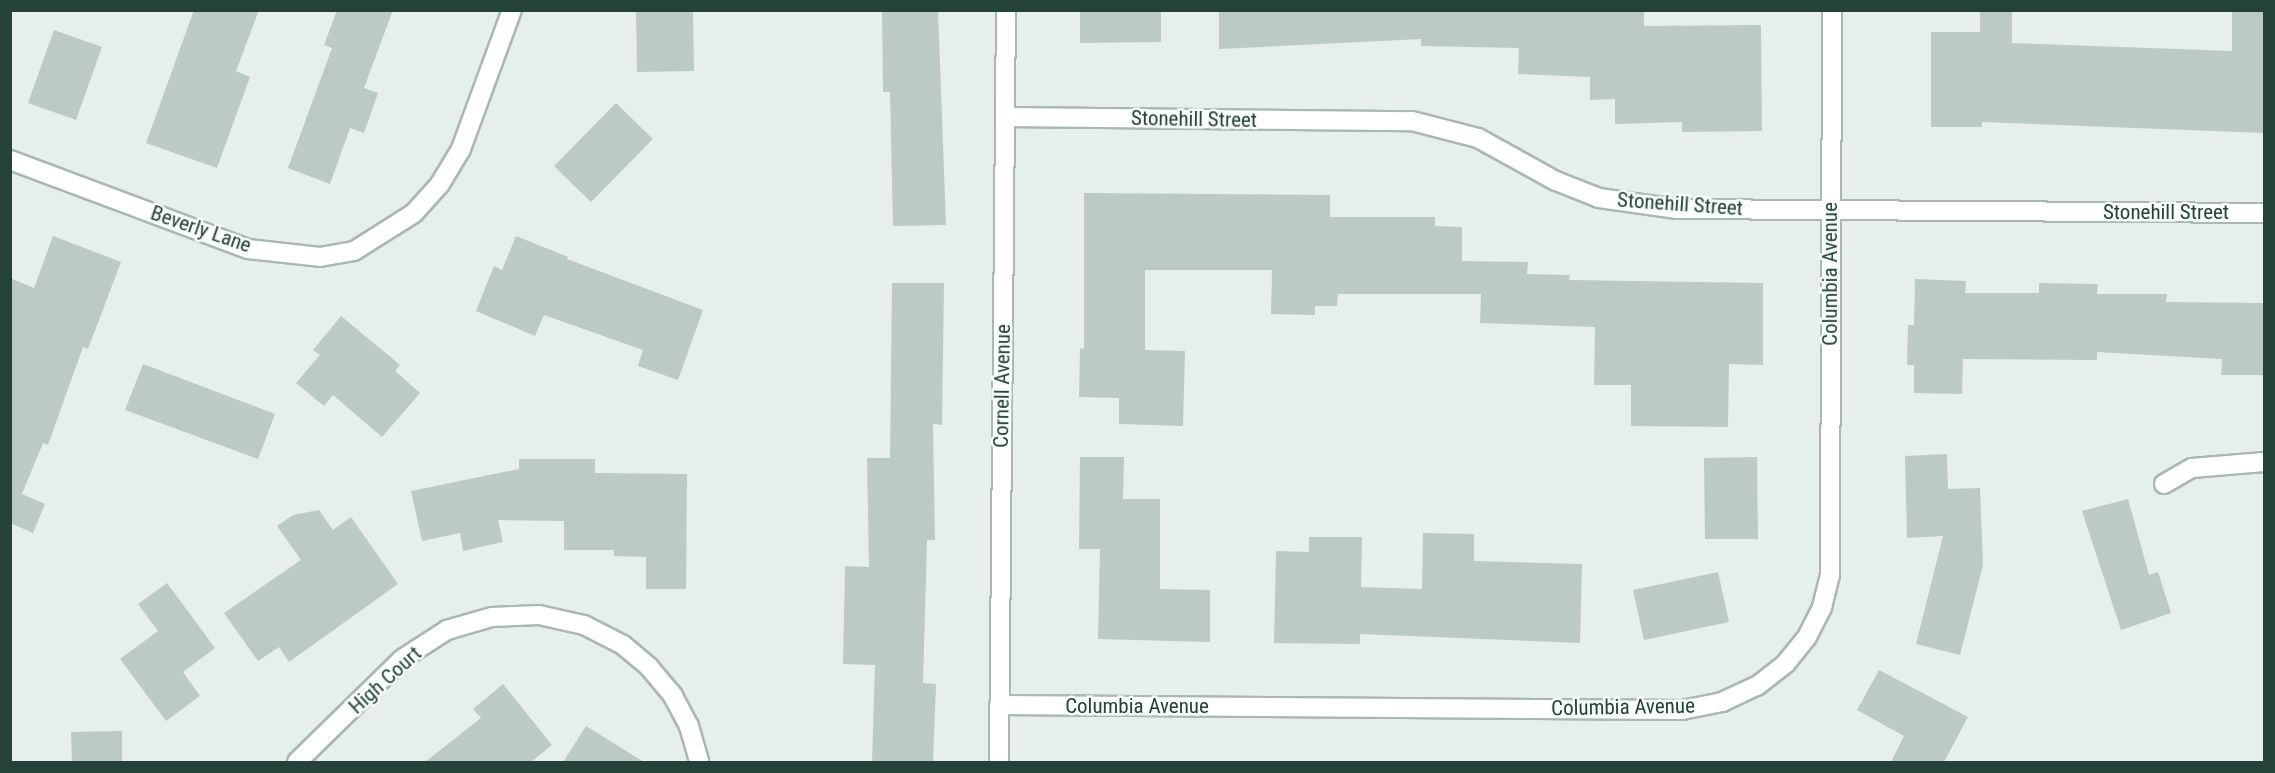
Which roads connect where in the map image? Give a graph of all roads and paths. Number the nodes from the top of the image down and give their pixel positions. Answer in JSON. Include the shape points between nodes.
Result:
{"nodes":[{"id":1,"x":512,"y":10,"type":"edge"},
{"id":2,"x":1006,"y":10,"type":"edge"},
{"id":3,"x":1832,"y":10,"type":"edge"},
{"id":4,"x":1005,"y":117,"type":"junction"},
{"id":5,"x":10,"y":160,"type":"edge"},
{"id":6,"x":1830,"y":210,"type":"junction"},
{"id":7,"x":2265,"y":213,"type":"edge"},
{"id":8,"x":2265,"y":462,"type":"edge"},
{"id":9,"x":2164,"y":484,"type":"dead end"},
{"id":10,"x":999,"y":705,"type":"junction"},
{"id":11,"x":297,"y":762,"type":"edge"},
{"id":12,"x":699,"y":762,"type":"edge"},
{"id":13,"x":999,"y":762,"type":"edge"}],
"edges":[{"from":1,"to":5,"type":"street","name":"Beverly Lane","via":[[461,149],[440,184],[414,213],[354,250],[320,257],[248,249]]},
{"from":2,"to":4,"type":"street","name":"Cornell Avenue"},
{"from":3,"to":6,"type":"street","name":"Columbia Avenue"},
{"from":4,"to":6,"type":"street","name":"Stonehill Street","via":[[1412,121],[1478,138],[1556,181],[1599,198],[1632,205]]},
{"from":4,"to":10,"type":"street","name":"Cornell Avenue"},
{"from":6,"to":7,"type":"street","name":"Stonehill Street"},
{"from":6,"to":10,"type":"street","name":"Columbia Avenue","via":[[1830,575],[1822,607],[1807,637],[1786,663],[1757,686],[1722,702],[1682,710]]},
{"from":8,"to":9,"type":"street","via":[[2192,468]]},
{"from":10,"to":13,"type":"street","name":"Cornell Avenue"},
{"from":11,"to":12,"type":"street","name":"High Court","via":[[402,659],[447,630],[492,617],[538,615],[584,625],[623,645],[649,667],[683,716]]}]}
